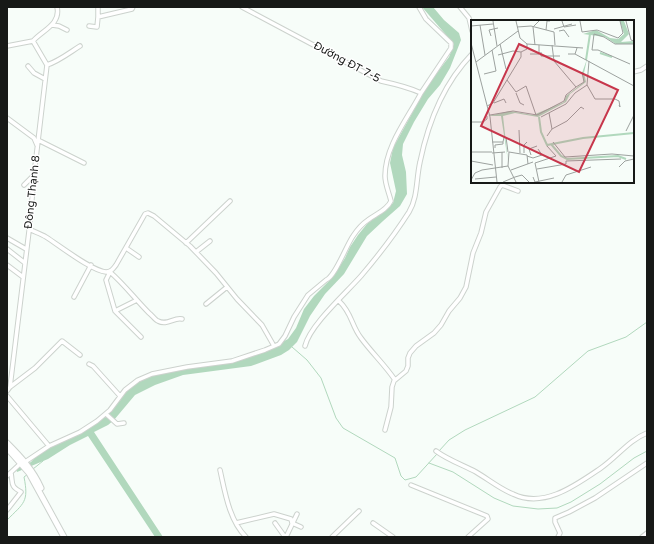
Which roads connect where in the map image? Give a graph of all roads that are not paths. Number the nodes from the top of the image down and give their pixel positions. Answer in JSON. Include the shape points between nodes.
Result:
{"nodes":[{"id":1,"x":57,"y":7,"type":"edge"},
{"id":2,"x":98,"y":7,"type":"edge"},
{"id":3,"x":133,"y":7,"type":"edge"},
{"id":4,"x":242,"y":7,"type":"edge"},
{"id":5,"x":418,"y":7,"type":"edge"},
{"id":6,"x":460,"y":7,"type":"edge"},
{"id":7,"x":98,"y":17,"type":"junction"},
{"id":8,"x":52,"y":26,"type":"junction"},
{"id":9,"x":89,"y":26,"type":"dead end"},
{"id":10,"x":471,"y":27,"type":"edge"},
{"id":11,"x":67,"y":30,"type":"dead end"},
{"id":12,"x":33,"y":41,"type":"junction"},
{"id":13,"x":7,"y":46,"type":"edge"},
{"id":14,"x":80,"y":46,"type":"dead end"},
{"id":15,"x":471,"y":55,"type":"edge"},
{"id":16,"x":47,"y":65,"type":"junction"},
{"id":17,"x":28,"y":66,"type":"dead end"},
{"id":18,"x":647,"y":66,"type":"edge"},
{"id":19,"x":634,"y":72,"type":"edge"},
{"id":20,"x":45,"y":79,"type":"junction"},
{"id":21,"x":421,"y":93,"type":"junction"},
{"id":22,"x":7,"y":118,"type":"edge"},
{"id":23,"x":38,"y":140,"type":"junction"},
{"id":24,"x":37,"y":145,"type":"junction"},
{"id":25,"x":84,"y":163,"type":"dead end"},
{"id":26,"x":34,"y":175,"type":"junction"},
{"id":27,"x":24,"y":185,"type":"dead end"},
{"id":28,"x":518,"y":191,"type":"dead end"},
{"id":29,"x":230,"y":202,"type":"dead end"},
{"id":30,"x":29,"y":229,"type":"junction"},
{"id":31,"x":7,"y":238,"type":"edge"},
{"id":32,"x":210,"y":241,"type":"dead end"},
{"id":33,"x":186,"y":243,"type":"junction"},
{"id":34,"x":7,"y":248,"type":"edge"},
{"id":35,"x":126,"y":248,"type":"junction"},
{"id":36,"x":26,"y":249,"type":"junction"},
{"id":37,"x":196,"y":252,"type":"junction"},
{"id":38,"x":139,"y":257,"type":"dead end"},
{"id":39,"x":24,"y":263,"type":"junction"},
{"id":40,"x":7,"y":265,"type":"edge"},
{"id":41,"x":91,"y":265,"type":"junction"},
{"id":42,"x":110,"y":272,"type":"junction"},
{"id":43,"x":23,"y":277,"type":"junction"},
{"id":44,"x":227,"y":287,"type":"junction"},
{"id":45,"x":74,"y":297,"type":"dead end"},
{"id":46,"x":137,"y":300,"type":"junction"},
{"id":47,"x":339,"y":301,"type":"junction"},
{"id":48,"x":206,"y":304,"type":"dead end"},
{"id":49,"x":115,"y":311,"type":"junction"},
{"id":50,"x":182,"y":319,"type":"dead end"},
{"id":51,"x":141,"y":337,"type":"dead end"},
{"id":52,"x":274,"y":346,"type":"junction"},
{"id":53,"x":305,"y":346,"type":"dead end"},
{"id":54,"x":80,"y":355,"type":"dead end"},
{"id":55,"x":89,"y":364,"type":"dead end"},
{"id":56,"x":395,"y":380,"type":"junction"},
{"id":57,"x":10,"y":387,"type":"junction"},
{"id":58,"x":7,"y":390,"type":"edge"},
{"id":59,"x":7,"y":396,"type":"edge"},
{"id":60,"x":120,"y":396,"type":"junction"},
{"id":61,"x":106,"y":414,"type":"junction"},
{"id":62,"x":124,"y":423,"type":"dead end"},
{"id":63,"x":385,"y":430,"type":"dead end"},
{"id":64,"x":647,"y":433,"type":"edge"},
{"id":65,"x":7,"y":443,"type":"edge"},
{"id":66,"x":49,"y":446,"type":"junction"},
{"id":67,"x":7,"y":448,"type":"edge"},
{"id":68,"x":436,"y":451,"type":"dead end"},
{"id":69,"x":23,"y":463,"type":"junction"},
{"id":70,"x":647,"y":463,"type":"edge"},
{"id":71,"x":220,"y":470,"type":"dead end"},
{"id":72,"x":12,"y":473,"type":"junction"},
{"id":73,"x":7,"y":476,"type":"edge"},
{"id":74,"x":411,"y":485,"type":"dead end"},
{"id":75,"x":7,"y":510,"type":"edge"},
{"id":76,"x":359,"y":510,"type":"dead end"},
{"id":77,"x":296,"y":514,"type":"dead end"},
{"id":78,"x":236,"y":523,"type":"junction"},
{"id":79,"x":275,"y":523,"type":"dead end"},
{"id":80,"x":292,"y":523,"type":"junction"},
{"id":81,"x":373,"y":523,"type":"dead end"},
{"id":82,"x":301,"y":527,"type":"dead end"},
{"id":83,"x":647,"y":533,"type":"edge"},
{"id":84,"x":64,"y":537,"type":"edge"},
{"id":85,"x":246,"y":537,"type":"edge"},
{"id":86,"x":286,"y":537,"type":"edge"},
{"id":87,"x":332,"y":537,"type":"edge"},
{"id":88,"x":393,"y":537,"type":"edge"},
{"id":89,"x":468,"y":537,"type":"edge"},
{"id":90,"x":558,"y":537,"type":"edge"},
{"id":91,"x":642,"y":537,"type":"edge"}],
"edges":[{"from":1,"to":8,"type":"street"},
{"from":2,"to":7,"type":"street"},
{"from":3,"to":7,"type":"street"},
{"from":4,"to":21,"type":"street","name":"Đường ĐT 7-5","via":[[381,81]]},
{"from":5,"to":21,"type":"street","via":[[426,19],[451,43],[451,48]]},
{"from":6,"to":10,"type":"street","via":[[469,18]]},
{"from":7,"to":9,"type":"street","via":[[97,27]]},
{"from":8,"to":11,"type":"street"},
{"from":8,"to":12,"type":"street"},
{"from":12,"to":13,"type":"street"},
{"from":12,"to":16,"type":"street"},
{"from":14,"to":16,"type":"street"},
{"from":15,"to":47,"type":"street","via":[[446,89],[429,126],[414,201],[409,212]]},
{"from":16,"to":20,"type":"street","name":"Đông Thạnh 8"},
{"from":17,"to":20,"type":"street"},
{"from":18,"to":19,"type":"street"},
{"from":20,"to":23,"type":"street","name":"Đông Thạnh 8"},
{"from":21,"to":52,"type":"street","via":[[391,148],[385,176],[390,204],[359,229],[347,245],[329,279],[308,295],[285,336]]},
{"from":22,"to":24,"type":"street","via":[[34,138]]},
{"from":23,"to":24,"type":"street","name":"Đông Thạnh 8"},
{"from":23,"to":25,"type":"street"},
{"from":24,"to":26,"type":"street","name":"Đông Thạnh 8"},
{"from":26,"to":27,"type":"street"},
{"from":26,"to":30,"type":"street","name":"Đông Thạnh 8"},
{"from":28,"to":56,"type":"street","via":[[502,185],[500,187],[486,212],[466,287],[449,310],[442,325],[410,353],[406,371]]},
{"from":29,"to":33,"type":"street"},
{"from":30,"to":36,"type":"street","name":"Đông Thạnh 8"},
{"from":30,"to":41,"type":"street"},
{"from":31,"to":36,"type":"street"},
{"from":32,"to":37,"type":"street"},
{"from":33,"to":35,"type":"street","via":[[148,213],[145,214]]},
{"from":33,"to":37,"type":"street"},
{"from":34,"to":39,"type":"street"},
{"from":35,"to":38,"type":"street"},
{"from":35,"to":42,"type":"street"},
{"from":36,"to":39,"type":"street","name":"Đông Thạnh 8"},
{"from":37,"to":44,"type":"street"},
{"from":39,"to":43,"type":"street","name":"Đông Thạnh 8"},
{"from":40,"to":43,"type":"street"},
{"from":41,"to":42,"type":"street"},
{"from":41,"to":45,"type":"street"},
{"from":42,"to":46,"type":"street"},
{"from":42,"to":49,"type":"street","via":[[106,280]]},
{"from":43,"to":57,"type":"street","name":"Đông Thạnh 8"},
{"from":44,"to":48,"type":"street"},
{"from":44,"to":52,"type":"street","via":[[262,326]]},
{"from":46,"to":49,"type":"street"},
{"from":46,"to":50,"type":"street","via":[[159,322]]},
{"from":47,"to":53,"type":"street","via":[[307,338]]},
{"from":47,"to":56,"type":"street","via":[[348,310],[361,338]]},
{"from":49,"to":51,"type":"street"},
{"from":52,"to":60,"type":"street","via":[[232,361],[201,364],[152,374],[138,380]]},
{"from":54,"to":57,"type":"street","via":[[62,341],[35,368]]},
{"from":55,"to":60,"type":"street"},
{"from":56,"to":63,"type":"street"},
{"from":57,"to":58,"type":"street"},
{"from":59,"to":66,"type":"street"},
{"from":60,"to":61,"type":"street"},
{"from":61,"to":62,"type":"street","via":[[117,424]]},
{"from":61,"to":66,"type":"street","via":[[80,432]]},
{"from":64,"to":68,"type":"street","via":[[636,438],[602,467],[566,490],[537,500],[513,495]]},
{"from":65,"to":69,"type":"main road"},
{"from":66,"to":69,"type":"street"},
{"from":67,"to":69,"type":"main road"},
{"from":69,"to":72,"type":"street"},
{"from":69,"to":84,"type":"main road","via":[[36,482]]},
{"from":70,"to":90,"type":"street","via":[[588,502],[555,518],[560,533]]},
{"from":71,"to":78,"type":"street","via":[[228,504]]},
{"from":72,"to":73,"type":"street"},
{"from":72,"to":75,"type":"street","via":[[13,487],[21,492]]},
{"from":74,"to":89,"type":"street","via":[[487,516],[488,518]]},
{"from":76,"to":87,"type":"street"},
{"from":77,"to":80,"type":"street"},
{"from":78,"to":80,"type":"street","via":[[274,514],[292,519]]},
{"from":78,"to":85,"type":"street"},
{"from":79,"to":86,"type":"street"},
{"from":80,"to":82,"type":"street"},
{"from":80,"to":86,"type":"street"},
{"from":81,"to":88,"type":"street"},
{"from":83,"to":91,"type":"street"}]}
